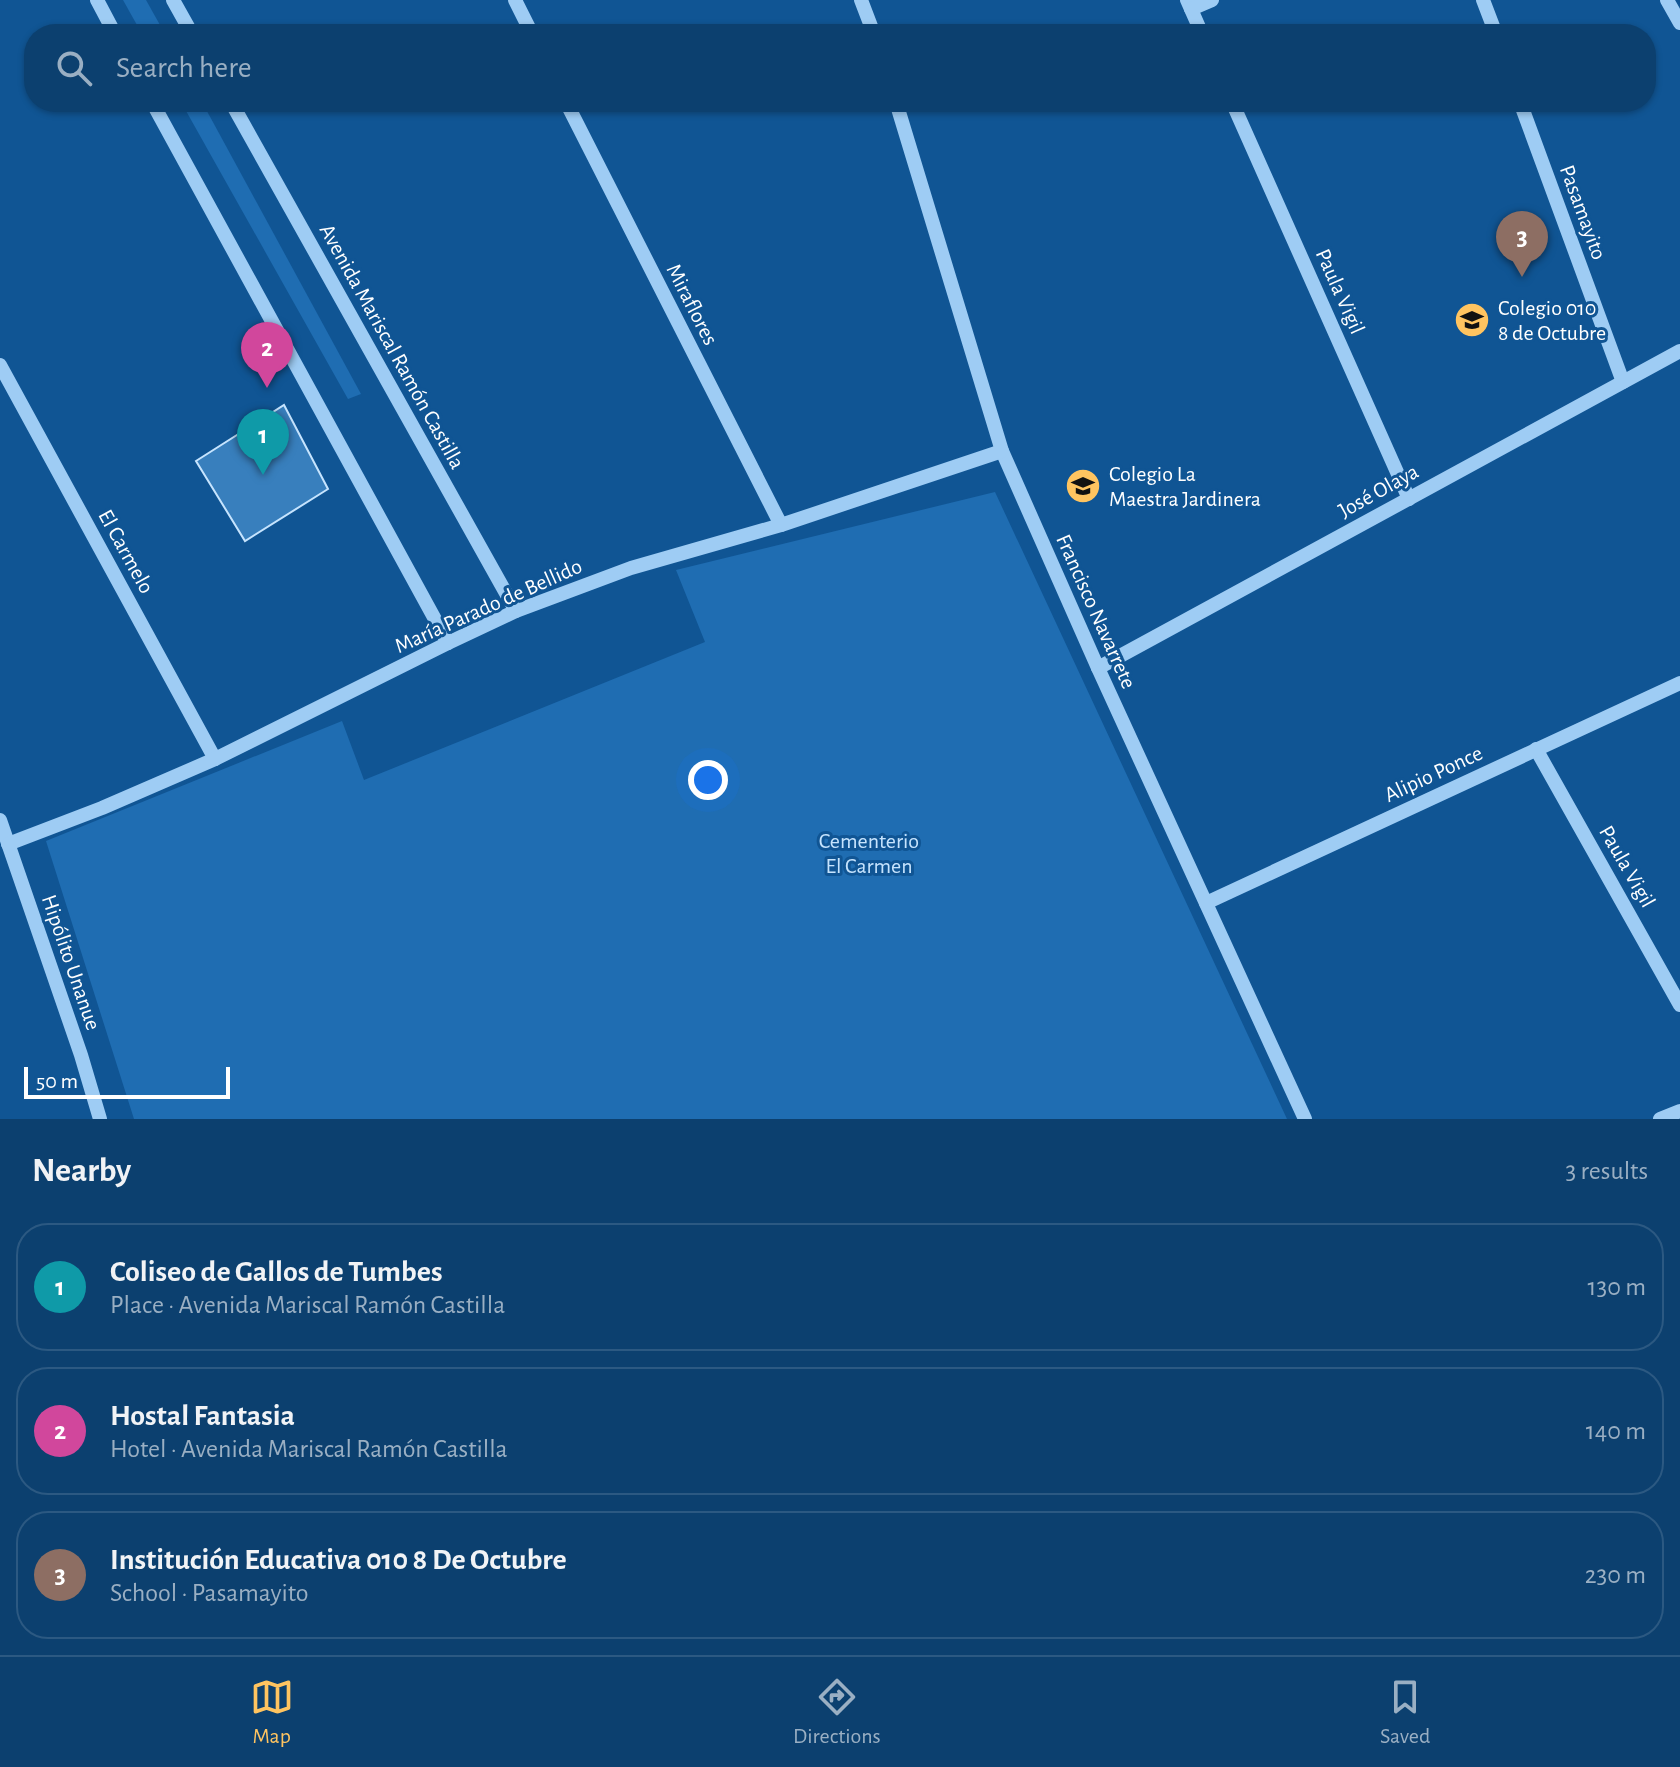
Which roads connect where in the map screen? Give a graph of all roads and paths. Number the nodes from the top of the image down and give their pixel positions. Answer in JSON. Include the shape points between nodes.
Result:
{"nodes":[{"id":1,"x":97,"y":0,"type":"edge"},
{"id":2,"x":173,"y":0,"type":"edge"},
{"id":3,"x":515,"y":0,"type":"edge"},
{"id":4,"x":861,"y":0,"type":"edge"},
{"id":5,"x":1212,"y":0,"type":"edge"},
{"id":6,"x":1483,"y":0,"type":"edge"},
{"id":7,"x":1667,"y":0,"type":"edge"},
{"id":8,"x":1189,"y":5,"type":"edge"},
{"id":9,"x":1680,"y":23,"type":"edge"},
{"id":10,"x":110,"y":24,"type":"edge"},
{"id":11,"x":186,"y":24,"type":"edge"},
{"id":12,"x":527,"y":24,"type":"edge"},
{"id":13,"x":870,"y":24,"type":"edge"},
{"id":14,"x":1198,"y":24,"type":"edge"},
{"id":15,"x":1492,"y":24,"type":"edge"},
{"id":16,"x":157,"y":112,"type":"edge"},
{"id":17,"x":237,"y":112,"type":"edge"},
{"id":18,"x":571,"y":112,"type":"edge"},
{"id":19,"x":899,"y":112,"type":"edge"},
{"id":20,"x":1236,"y":112,"type":"edge"},
{"id":21,"x":1524,"y":112,"type":"edge"},
{"id":22,"x":1680,"y":351,"type":"edge"},
{"id":23,"x":0,"y":365,"type":"edge"},
{"id":24,"x":1623,"y":382,"type":"junction"},
{"id":25,"x":1002,"y":451,"type":"junction"},
{"id":26,"x":1409,"y":499,"type":"junction"},
{"id":27,"x":781,"y":525,"type":"junction"},
{"id":28,"x":516,"y":611,"type":"junction"},
{"id":29,"x":448,"y":643,"type":"junction"},
{"id":30,"x":1098,"y":668,"type":"junction"},
{"id":31,"x":1680,"y":683,"type":"edge"},
{"id":32,"x":1536,"y":749,"type":"junction"},
{"id":33,"x":215,"y":759,"type":"junction"},
{"id":34,"x":0,"y":820,"type":"edge"},
{"id":35,"x":8,"y":844,"type":"junction"},
{"id":36,"x":1206,"y":903,"type":"junction"},
{"id":37,"x":1680,"y":1005,"type":"edge"},
{"id":38,"x":1680,"y":1111,"type":"edge"},
{"id":39,"x":100,"y":1119,"type":"edge"},
{"id":40,"x":1305,"y":1119,"type":"edge"},
{"id":41,"x":1660,"y":1119,"type":"edge"}],
"edges":[{"from":1,"to":10,"type":"street"},
{"from":2,"to":11,"type":"street"},
{"from":3,"to":12,"type":"street"},
{"from":4,"to":13,"type":"street"},
{"from":5,"to":8,"type":"street"},
{"from":6,"to":15,"type":"street"},
{"from":7,"to":9,"type":"street"},
{"from":8,"to":14,"type":"street"},
{"from":16,"to":29,"type":"street"},
{"from":17,"to":28,"type":"street","name":"Avenida Mariscal Ramón Castilla"},
{"from":18,"to":27,"type":"street","name":"Miraflores"},
{"from":19,"to":25,"type":"street","name":"Francisco Navarrete"},
{"from":20,"to":26,"type":"street","name":"Paula Vigil"},
{"from":21,"to":24,"type":"street","name":"Pasamayito"},
{"from":22,"to":24,"type":"street","name":"José Olaya"},
{"from":23,"to":33,"type":"street","name":"El Carmelo"},
{"from":24,"to":26,"type":"street","name":"José Olaya"},
{"from":25,"to":27,"type":"street","name":"María Parado de Bellido"},
{"from":25,"to":30,"type":"street","name":"Francisco Navarrete"},
{"from":26,"to":30,"type":"street","name":"José Olaya"},
{"from":27,"to":28,"type":"street","name":"María Parado de Bellido","via":[[631,568]]},
{"from":28,"to":29,"type":"street","name":"María Parado de Bellido"},
{"from":29,"to":33,"type":"street","name":"María Parado de Bellido"},
{"from":30,"to":36,"type":"street","name":"Francisco Navarrete"},
{"from":31,"to":32,"type":"street","name":"Alipio Ponce"},
{"from":32,"to":36,"type":"street","name":"Alipio Ponce"},
{"from":32,"to":37,"type":"street","name":"Paula Vigil"},
{"from":33,"to":35,"type":"street","name":"María Parado de Bellido"},
{"from":34,"to":35,"type":"street","name":"Hipólito Unanue"},
{"from":35,"to":39,"type":"street","name":"Hipólito Unanue"},
{"from":36,"to":40,"type":"street","name":"Francisco Navarrete"},
{"from":38,"to":41,"type":"street"}]}
